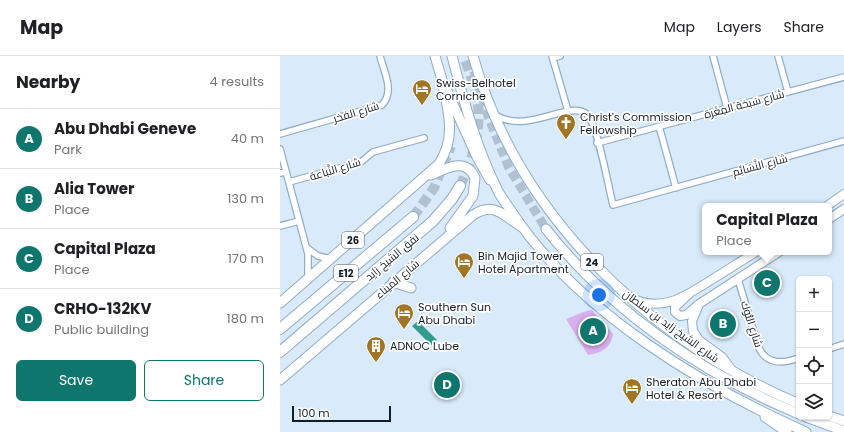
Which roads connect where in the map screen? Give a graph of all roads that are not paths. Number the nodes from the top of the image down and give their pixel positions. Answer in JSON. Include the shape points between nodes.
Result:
{"nodes":[{"id":1,"x":380,"y":56,"type":"edge"},
{"id":2,"x":435,"y":56,"type":"edge"},
{"id":3,"x":452,"y":56,"type":"edge"},
{"id":4,"x":473,"y":56,"type":"edge"},
{"id":5,"x":560,"y":56,"type":"edge"},
{"id":6,"x":713,"y":56,"type":"edge"},
{"id":7,"x":778,"y":56,"type":"edge"},
{"id":8,"x":552,"y":57,"type":"edge"},
{"id":9,"x":844,"y":77,"type":"edge"},
{"id":10,"x":442,"y":80,"type":"junction"},
{"id":11,"x":788,"y":92,"type":"junction"},
{"id":12,"x":727,"y":108,"type":"junction"},
{"id":13,"x":568,"y":111,"type":"junction"},
{"id":14,"x":493,"y":114,"type":"junction"},
{"id":15,"x":660,"y":126,"type":"junction"},
{"id":16,"x":280,"y":134,"type":"edge"},
{"id":17,"x":424,"y":138,"type":"dead end"},
{"id":18,"x":844,"y":141,"type":"edge"},
{"id":19,"x":598,"y":146,"type":"junction"},
{"id":20,"x":280,"y":149,"type":"edge"},
{"id":21,"x":283,"y":172,"type":"edge"},
{"id":22,"x":426,"y":177,"type":"junction"},
{"id":23,"x":289,"y":182,"type":"junction"},
{"id":24,"x":460,"y":186,"type":"tunnel mouth"},
{"id":25,"x":676,"y":188,"type":"junction"},
{"id":26,"x":500,"y":194,"type":"junction"},
{"id":27,"x":844,"y":194,"type":"edge"},
{"id":28,"x":831,"y":203,"type":"edge"},
{"id":29,"x":844,"y":209,"type":"edge"},
{"id":30,"x":413,"y":217,"type":"tunnel mouth"},
{"id":31,"x":832,"y":217,"type":"edge"},
{"id":32,"x":299,"y":221,"type":"junction"},
{"id":33,"x":280,"y":226,"type":"edge"},
{"id":34,"x":522,"y":227,"type":"junction"},
{"id":35,"x":546,"y":229,"type":"tunnel mouth"},
{"id":36,"x":437,"y":246,"type":"junction"},
{"id":37,"x":306,"y":248,"type":"junction"},
{"id":38,"x":751,"y":255,"type":"edge"},
{"id":39,"x":775,"y":255,"type":"edge"},
{"id":40,"x":331,"y":259,"type":"junction"},
{"id":41,"x":308,"y":280,"type":"junction"},
{"id":42,"x":738,"y":280,"type":"junction"},
{"id":43,"x":393,"y":282,"type":"junction"},
{"id":44,"x":411,"y":288,"type":"dead end"},
{"id":45,"x":689,"y":294,"type":"junction"},
{"id":46,"x":629,"y":297,"type":"junction"},
{"id":47,"x":280,"y":303,"type":"edge"},
{"id":48,"x":699,"y":304,"type":"junction"},
{"id":49,"x":280,"y":329,"type":"edge"},
{"id":50,"x":844,"y":344,"type":"edge"},
{"id":51,"x":832,"y":348,"type":"edge"},
{"id":52,"x":280,"y":352,"type":"edge"},
{"id":53,"x":796,"y":359,"type":"edge"},
{"id":54,"x":733,"y":371,"type":"junction"},
{"id":55,"x":280,"y":380,"type":"edge"},
{"id":56,"x":736,"y":397,"type":"junction"},
{"id":57,"x":796,"y":402,"type":"edge"},
{"id":58,"x":796,"y":413,"type":"edge"},
{"id":59,"x":832,"y":417,"type":"edge"},
{"id":60,"x":814,"y":420,"type":"edge"},
{"id":61,"x":844,"y":421,"type":"edge"},
{"id":62,"x":844,"y":431,"type":"edge"},
{"id":63,"x":787,"y":432,"type":"edge"},
{"id":64,"x":806,"y":432,"type":"edge"}],
"edges":[{"from":1,"to":16,"type":"street","name":"شارع الفخر","via":[[389,89],[387,100],[382,105]]},
{"from":2,"to":10,"type":"main road","number":"24"},
{"from":3,"to":26,"type":"main road","via":[[475,134]]},
{"from":4,"to":14,"type":"main road","name":"شارع الشيخ زايد بن سلطان","number":"24"},
{"from":5,"to":8,"type":"street"},
{"from":6,"to":12,"type":"street"},
{"from":7,"to":11,"type":"street"},
{"from":8,"to":13,"type":"street"},
{"from":9,"to":11,"type":"street","name":"شارع سَبخة المِغَرة"},
{"from":10,"to":22,"type":"main road","number":"26","via":[[450,121],[450,136],[441,161]]},
{"from":10,"to":26,"type":"main road","number":"24","via":[[477,157]]},
{"from":11,"to":12,"type":"street","name":"شارع سَبخة المِغَرة"},
{"from":12,"to":15,"type":"street","name":"شارع سَبخة المِغَرة"},
{"from":13,"to":14,"type":"street","via":[[521,122],[507,121]]},
{"from":13,"to":19,"type":"street","via":[[579,110],[587,114]]},
{"from":14,"to":46,"type":"main road","name":"شارع الشيخ زايد بن سلطان","number":"24","via":[[515,158],[553,216],[586,256]]},
{"from":15,"to":19,"type":"street","name":"شارع سَبخة المِغَرة"},
{"from":15,"to":25,"type":"street"},
{"from":17,"to":23,"type":"street","name":"شارع النَّباعة","via":[[374,152],[361,162]]},
{"from":18,"to":25,"type":"street","name":"شارع النَّسَائِم"},
{"from":19,"to":25,"type":"street","name":"شارع النَّسَائِم","via":[[612,205]]},
{"from":20,"to":21,"type":"street"},
{"from":21,"to":23,"type":"street"},
{"from":22,"to":36,"type":"main road","via":[[457,165],[467,168],[475,178],[475,191],[471,201]]},
{"from":22,"to":40,"type":"main road","number":"26"},
{"from":23,"to":32,"type":"street"},
{"from":24,"to":52,"type":"highway","name":"نفق الشيخ زايد","number":"E12","via":[[433,221]]},
{"from":26,"to":34,"type":"main road","number":"24"},
{"from":27,"to":28,"type":"main road"},
{"from":29,"to":31,"type":"main road"},
{"from":30,"to":49,"type":"highway","name":"نفق الشيخ زايد","number":"E12"},
{"from":32,"to":33,"type":"street"},
{"from":32,"to":37,"type":"street"},
{"from":34,"to":36,"type":"main road","name":"شارع الميناء","via":[[500,212],[482,210],[472,215]]},
{"from":34,"to":56,"type":"main road","number":"24","via":[[558,270],[598,306],[661,352]]},
{"from":35,"to":58,"type":"main road","via":[[563,251],[605,292],[662,337],[741,387]]},
{"from":36,"to":43,"type":"main road","name":"شارع الميناء"},
{"from":37,"to":40,"type":"street","via":[[318,256]]},
{"from":37,"to":41,"type":"street","via":[[310,267]]},
{"from":38,"to":45,"type":"main road"},
{"from":39,"to":42,"type":"main road"},
{"from":40,"to":41,"type":"main road","number":"26"},
{"from":41,"to":47,"type":"main road","number":"26"},
{"from":42,"to":48,"type":"main road"},
{"from":42,"to":53,"type":"street","name":"شارع التُّوك","via":[[758,346],[764,355],[779,363]]},
{"from":43,"to":44,"type":"main road"},
{"from":43,"to":55,"type":"main road","name":"شارع الميناء"},
{"from":45,"to":46,"type":"main road","via":[[677,301],[662,304],[642,302]]},
{"from":45,"to":48,"type":"main road","via":[[676,305],[676,313],[684,316]]},
{"from":46,"to":54,"type":"main road","name":"شارع الشيخ زايد بن سلطان","number":"24","via":[[684,339]]},
{"from":48,"to":54,"type":"main road","via":[[692,321],[693,331],[699,340],[722,357]]},
{"from":50,"to":51,"type":"street"},
{"from":54,"to":57,"type":"main road","name":"شارع الشيخ زايد بن سلطان","number":"24"},
{"from":56,"to":63,"type":"main road"},
{"from":56,"to":64,"type":"main road","number":"24"},
{"from":59,"to":61,"type":"main road"},
{"from":60,"to":62,"type":"main road"}]}
